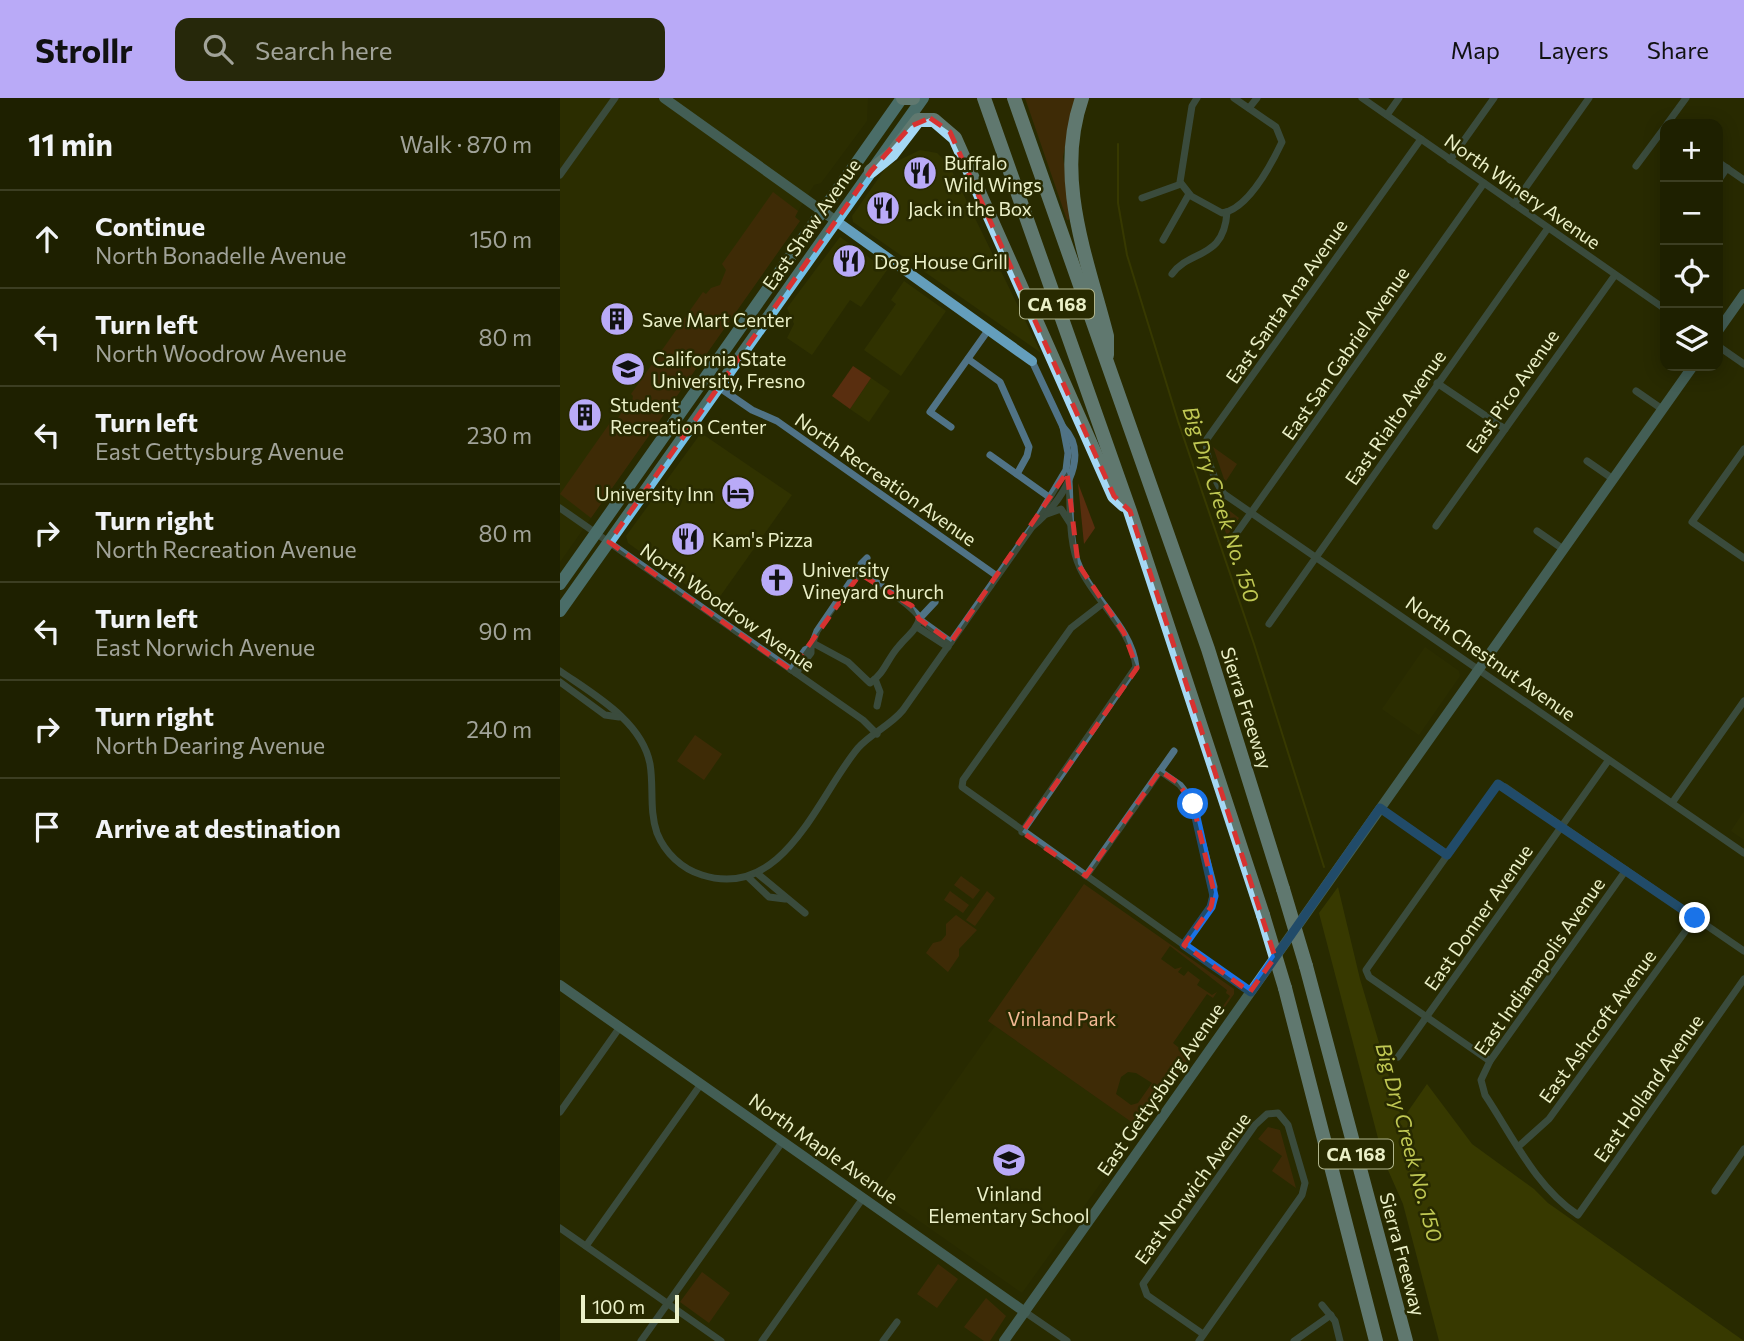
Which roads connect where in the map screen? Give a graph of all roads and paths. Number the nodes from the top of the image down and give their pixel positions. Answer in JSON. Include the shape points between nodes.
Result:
{"nodes":[{"id":1,"x":615,"y":98,"type":"edge"},
{"id":2,"x":664,"y":98,"type":"edge"},
{"id":3,"x":903,"y":98,"type":"edge"},
{"id":4,"x":913,"y":98,"type":"edge"},
{"id":5,"x":923,"y":98,"type":"edge"},
{"id":6,"x":975,"y":98,"type":"edge"},
{"id":7,"x":984,"y":98,"type":"edge"},
{"id":8,"x":1014,"y":98,"type":"edge"},
{"id":9,"x":1082,"y":98,"type":"edge"},
{"id":10,"x":1197,"y":98,"type":"edge"},
{"id":11,"x":1234,"y":98,"type":"edge"},
{"id":12,"x":1256,"y":98,"type":"edge"},
{"id":13,"x":1362,"y":98,"type":"edge"},
{"id":14,"x":1399,"y":98,"type":"edge"},
{"id":15,"x":1494,"y":98,"type":"edge"},
{"id":16,"x":1590,"y":98,"type":"edge"},
{"id":17,"x":1686,"y":98,"type":"edge"},
{"id":18,"x":1249,"y":108,"type":"junction"},
{"id":19,"x":1387,"y":115,"type":"junction"},
{"id":20,"x":1671,"y":119,"type":"edge"},
{"id":21,"x":1660,"y":134,"type":"edge"},
{"id":22,"x":1421,"y":139,"type":"junction"},
{"id":23,"x":1006,"y":160,"type":"junction"},
{"id":24,"x":1450,"y":160,"type":"junction"},
{"id":25,"x":1723,"y":165,"type":"edge"},
{"id":26,"x":1636,"y":166,"type":"dead end"},
{"id":27,"x":1727,"y":168,"type":"junction"},
{"id":28,"x":872,"y":172,"type":"junction"},
{"id":29,"x":1723,"y":174,"type":"edge"},
{"id":30,"x":560,"y":175,"type":"edge"},
{"id":31,"x":1744,"y":180,"type":"edge"},
{"id":32,"x":1484,"y":183,"type":"junction"},
{"id":33,"x":1181,"y":184,"type":"junction"},
{"id":34,"x":1189,"y":194,"type":"junction"},
{"id":35,"x":1142,"y":198,"type":"dead end"},
{"id":36,"x":1514,"y":204,"type":"junction"},
{"id":37,"x":822,"y":212,"type":"junction"},
{"id":38,"x":1227,"y":212,"type":"junction"},
{"id":39,"x":837,"y":222,"type":"junction"},
{"id":40,"x":1548,"y":228,"type":"junction"},
{"id":41,"x":1163,"y":240,"type":"dead end"},
{"id":42,"x":1172,"y":274,"type":"dead end"},
{"id":43,"x":1615,"y":275,"type":"junction"},
{"id":44,"x":1744,"y":294,"type":"edge"},
{"id":45,"x":1664,"y":308,"type":"edge"},
{"id":46,"x":1723,"y":324,"type":"edge"},
{"id":47,"x":989,"y":329,"type":"junction"},
{"id":48,"x":1723,"y":349,"type":"edge"},
{"id":49,"x":968,"y":359,"type":"junction"},
{"id":50,"x":1032,"y":361,"type":"joint"},
{"id":51,"x":1744,"y":364,"type":"edge"},
{"id":52,"x":1107,"y":367,"type":"junction"},
{"id":53,"x":1689,"y":371,"type":"edge"},
{"id":54,"x":1437,"y":383,"type":"junction"},
{"id":55,"x":720,"y":387,"type":"junction"},
{"id":56,"x":1636,"y":391,"type":"dead end"},
{"id":57,"x":1662,"y":409,"type":"junction"},
{"id":58,"x":951,"y":427,"type":"dead end"},
{"id":59,"x":1063,"y":427,"type":"junction"},
{"id":60,"x":1504,"y":429,"type":"junction"},
{"id":61,"x":1744,"y":449,"type":"edge"},
{"id":62,"x":990,"y":455,"type":"dead end"},
{"id":63,"x":1741,"y":460,"type":"edge"},
{"id":64,"x":1587,"y":461,"type":"dead end"},
{"id":65,"x":1017,"y":474,"type":"junction"},
{"id":66,"x":1613,"y":479,"type":"junction"},
{"id":67,"x":1069,"y":481,"type":"junction"},
{"id":68,"x":1220,"y":489,"type":"joint"},
{"id":69,"x":1049,"y":498,"type":"junction"},
{"id":70,"x":560,"y":508,"type":"edge"},
{"id":71,"x":1130,"y":511,"type":"junction"},
{"id":72,"x":1251,"y":512,"type":"junction"},
{"id":73,"x":1042,"y":519,"type":"junction"},
{"id":74,"x":1436,"y":526,"type":"dead end"},
{"id":75,"x":1032,"y":527,"type":"junction"},
{"id":76,"x":1072,"y":527,"type":"junction"},
{"id":77,"x":1537,"y":531,"type":"dead end"},
{"id":78,"x":596,"y":533,"type":"junction"},
{"id":79,"x":1231,"y":541,"type":"dead end"},
{"id":80,"x":609,"y":542,"type":"junction"},
{"id":81,"x":1563,"y":549,"type":"junction"},
{"id":82,"x":1316,"y":557,"type":"junction"},
{"id":83,"x":867,"y":558,"type":"dead end"},
{"id":84,"x":1744,"y":558,"type":"edge"},
{"id":85,"x":860,"y":574,"type":"junction"},
{"id":86,"x":997,"y":576,"type":"junction"},
{"id":87,"x":560,"y":584,"type":"edge"},
{"id":88,"x":935,"y":602,"type":"dead end"},
{"id":89,"x":1102,"y":604,"type":"junction"},
{"id":90,"x":560,"y":611,"type":"edge"},
{"id":91,"x":919,"y":621,"type":"junction"},
{"id":92,"x":1269,"y":624,"type":"dead end"},
{"id":93,"x":950,"y":644,"type":"junction"},
{"id":94,"x":812,"y":645,"type":"junction"},
{"id":95,"x":1478,"y":670,"type":"junction"},
{"id":96,"x":560,"y":671,"type":"edge"},
{"id":97,"x":794,"y":671,"type":"junction"},
{"id":98,"x":876,"y":679,"type":"junction"},
{"id":99,"x":560,"y":682,"type":"edge"},
{"id":100,"x":1744,"y":701,"type":"edge"},
{"id":101,"x":877,"y":706,"type":"dead end"},
{"id":102,"x":620,"y":718,"type":"junction"},
{"id":103,"x":877,"y":734,"type":"junction"},
{"id":104,"x":1174,"y":751,"type":"dead end"},
{"id":105,"x":1608,"y":761,"type":"junction"},
{"id":106,"x":1160,"y":771,"type":"junction"},
{"id":107,"x":1672,"y":803,"type":"junction"},
{"id":108,"x":1380,"y":808,"type":"junction"},
{"id":109,"x":1562,"y":826,"type":"junction"},
{"id":110,"x":1022,"y":832,"type":"junction"},
{"id":111,"x":1744,"y":853,"type":"edge"},
{"id":112,"x":1447,"y":855,"type":"junction"},
{"id":113,"x":1626,"y":870,"type":"junction"},
{"id":114,"x":758,"y":874,"type":"junction"},
{"id":115,"x":1086,"y":876,"type":"junction"},
{"id":116,"x":748,"y":877,"type":"junction"},
{"id":117,"x":786,"y":899,"type":"junction"},
{"id":118,"x":805,"y":913,"type":"dead end"},
{"id":119,"x":1695,"y":918,"type":"junction"},
{"id":120,"x":1184,"y":945,"type":"junction"},
{"id":121,"x":1744,"y":951,"type":"edge"},
{"id":122,"x":1744,"y":979,"type":"edge"},
{"id":123,"x":560,"y":985,"type":"edge"},
{"id":124,"x":1251,"y":992,"type":"junction"},
{"id":125,"x":1428,"y":1018,"type":"junction"},
{"id":126,"x":620,"y":1027,"type":"junction"},
{"id":127,"x":1398,"y":1057,"type":"dead end"},
{"id":128,"x":1490,"y":1061,"type":"junction"},
{"id":129,"x":701,"y":1084,"type":"junction"},
{"id":130,"x":560,"y":1112,"type":"edge"},
{"id":131,"x":783,"y":1141,"type":"junction"},
{"id":132,"x":1518,"y":1146,"type":"junction"},
{"id":133,"x":1744,"y":1149,"type":"edge"},
{"id":134,"x":1715,"y":1191,"type":"dead end"},
{"id":135,"x":863,"y":1198,"type":"junction"},
{"id":136,"x":560,"y":1228,"type":"edge"},
{"id":137,"x":586,"y":1246,"type":"junction"},
{"id":138,"x":667,"y":1303,"type":"junction"},
{"id":139,"x":1322,"y":1305,"type":"dead end"},
{"id":140,"x":1025,"y":1312,"type":"junction"},
{"id":141,"x":1331,"y":1315,"type":"junction"},
{"id":142,"x":897,"y":1322,"type":"dead end"},
{"id":143,"x":1201,"y":1338,"type":"edge"},
{"id":144,"x":641,"y":1341,"type":"edge"},
{"id":145,"x":721,"y":1341,"type":"edge"},
{"id":146,"x":762,"y":1341,"type":"edge"},
{"id":147,"x":883,"y":1341,"type":"edge"},
{"id":148,"x":1004,"y":1341,"type":"edge"},
{"id":149,"x":1067,"y":1341,"type":"edge"},
{"id":150,"x":1294,"y":1341,"type":"edge"},
{"id":151,"x":1340,"y":1341,"type":"edge"},
{"id":152,"x":1376,"y":1341,"type":"edge"},
{"id":153,"x":1406,"y":1341,"type":"edge"}],
"edges":[{"from":1,"to":30,"type":"street"},
{"from":2,"to":37,"type":"street"},
{"from":3,"to":4,"type":"highway"},
{"from":3,"to":37,"type":"main road","name":"East Shaw Avenue"},
{"from":5,"to":28,"type":"main road","name":"East Shaw Avenue"},
{"from":6,"to":23,"type":"highway","via":[[989,135]]},
{"from":7,"to":23,"type":"highway","number":"CA 168"},
{"from":8,"to":52,"type":"highway","name":"Sierra Freeway","number":"CA 168"},
{"from":9,"to":52,"type":"highway","via":[[1071,143],[1070,184],[1107,337]]},
{"from":10,"to":33,"type":"street","via":[[1179,171]]},
{"from":11,"to":18,"type":"street"},
{"from":12,"to":18,"type":"street"},
{"from":13,"to":19,"type":"street","name":"North Winery Avenue"},
{"from":14,"to":19,"type":"street"},
{"from":15,"to":24,"type":"street"},
{"from":16,"to":36,"type":"street"},
{"from":17,"to":20,"type":"street"},
{"from":18,"to":38,"type":"street","via":[[1276,127],[1282,142],[1246,197]]},
{"from":19,"to":22,"type":"street","name":"North Winery Avenue"},
{"from":21,"to":26,"type":"street"},
{"from":22,"to":24,"type":"street","name":"North Winery Avenue"},
{"from":22,"to":68,"type":"street","name":"East Santa Ana Avenue","via":[[1207,439]]},
{"from":23,"to":71,"type":"highway","number":"CA 168"},
{"from":24,"to":32,"type":"street","name":"North Winery Avenue"},
{"from":25,"to":27,"type":"street"},
{"from":27,"to":29,"type":"street"},
{"from":27,"to":31,"type":"street"},
{"from":28,"to":39,"type":"main road","name":"East Shaw Avenue"},
{"from":28,"to":71,"type":"highway","via":[[892,154],[911,126],[924,118],[934,120],[955,138],[1114,496]]},
{"from":32,"to":36,"type":"street","name":"North Winery Avenue"},
{"from":32,"to":72,"type":"street","name":"East San Gabriel Avenue"},
{"from":33,"to":34,"type":"street"},
{"from":33,"to":35,"type":"street"},
{"from":34,"to":38,"type":"street","via":[[1213,211]]},
{"from":34,"to":41,"type":"street"},
{"from":36,"to":40,"type":"street","name":"North Winery Avenue"},
{"from":37,"to":39,"type":"street"},
{"from":37,"to":78,"type":"main road","name":"East Shaw Avenue"},
{"from":38,"to":42,"type":"street","via":[[1226,225],[1212,248]]},
{"from":39,"to":47,"type":"street"},
{"from":39,"to":55,"type":"main road","name":"East Shaw Avenue"},
{"from":40,"to":43,"type":"street","name":"North Winery Avenue"},
{"from":40,"to":54,"type":"street","name":"East Rialto Avenue"},
{"from":43,"to":45,"type":"street","name":"North Winery Avenue"},
{"from":43,"to":60,"type":"street","name":"East Pico Avenue"},
{"from":44,"to":46,"type":"street"},
{"from":47,"to":49,"type":"street"},
{"from":47,"to":50,"type":"street"},
{"from":48,"to":51,"type":"street"},
{"from":49,"to":58,"type":"street","via":[[930,412]]},
{"from":49,"to":65,"type":"street","via":[[1000,382],[1030,450]]},
{"from":50,"to":59,"type":"street"},
{"from":52,"to":153,"type":"highway","name":"Sierra Freeway","number":"CA 168","bridge":true,"via":[[1208,649],[1283,889]]},
{"from":53,"to":57,"type":"street","name":"East Gettysburg Avenue"},
{"from":54,"to":60,"type":"street"},
{"from":54,"to":82,"type":"street","name":"East Rialto Avenue"},
{"from":55,"to":80,"type":"main road","name":"East Shaw Avenue"},
{"from":55,"to":86,"type":"street","name":"North Recreation Avenue","via":[[777,421]]},
{"from":56,"to":57,"type":"street"},
{"from":57,"to":66,"type":"street","name":"East Gettysburg Avenue"},
{"from":59,"to":67,"type":"street","via":[[1071,435],[1075,451]]},
{"from":59,"to":69,"type":"street","via":[[1067,465]]},
{"from":60,"to":74,"type":"street","name":"East Pico Avenue"},
{"from":61,"to":63,"type":"street"},
{"from":62,"to":65,"type":"street"},
{"from":63,"to":84,"type":"street","via":[[1692,522]]},
{"from":64,"to":66,"type":"street"},
{"from":65,"to":69,"type":"street"},
{"from":66,"to":81,"type":"street","name":"East Gettysburg Avenue"},
{"from":67,"to":73,"type":"street"},
{"from":67,"to":76,"type":"street"},
{"from":68,"to":72,"type":"street","name":"North Chestnut Avenue"},
{"from":69,"to":75,"type":"street"},
{"from":70,"to":78,"type":"street","name":"North Woodrow Avenue"},
{"from":71,"to":152,"type":"highway","number":"CA 168","bridge":true,"via":[[1263,915]]},
{"from":72,"to":79,"type":"street","name":"East San Gabriel Avenue"},
{"from":72,"to":82,"type":"street","name":"North Chestnut Avenue"},
{"from":73,"to":75,"type":"street"},
{"from":73,"to":76,"type":"street","via":[[1052,510],[1062,509]]},
{"from":75,"to":86,"type":"street"},
{"from":76,"to":89,"type":"street","via":[[1080,566]]},
{"from":77,"to":81,"type":"street"},
{"from":78,"to":80,"type":"street","name":"North Woodrow Avenue"},
{"from":78,"to":87,"type":"main road","name":"East Shaw Avenue"},
{"from":80,"to":90,"type":"main road","name":"East Shaw Avenue"},
{"from":80,"to":97,"type":"street","name":"North Woodrow Avenue"},
{"from":81,"to":95,"type":"street","name":"East Gettysburg Avenue"},
{"from":82,"to":92,"type":"street","name":"East Rialto Avenue"},
{"from":82,"to":95,"type":"street","name":"North Chestnut Avenue"},
{"from":83,"to":85,"type":"street"},
{"from":85,"to":91,"type":"street","via":[[872,577],[896,599],[912,606]]},
{"from":85,"to":94,"type":"street","via":[[817,631]]},
{"from":86,"to":93,"type":"street"},
{"from":88,"to":91,"type":"street"},
{"from":89,"to":110,"type":"street","via":[[1126,636],[1136,669]]},
{"from":89,"to":110,"type":"street","via":[[1071,628],[963,780],[962,787]]},
{"from":91,"to":93,"type":"street"},
{"from":91,"to":98,"type":"street"},
{"from":93,"to":103,"type":"street","via":[[903,710]]},
{"from":94,"to":97,"type":"street"},
{"from":94,"to":98,"type":"street","via":[[837,654],[870,683]]},
{"from":95,"to":105,"type":"street","name":"North Chestnut Avenue"},
{"from":95,"to":108,"type":"street","name":"East Gettysburg Avenue"},
{"from":96,"to":102,"type":"street","via":[[611,706]]},
{"from":97,"to":103,"type":"street","name":"North Woodrow Avenue"},
{"from":98,"to":101,"type":"street","via":[[880,692]]},
{"from":99,"to":102,"type":"street","via":[[605,715]]},
{"from":100,"to":107,"type":"street"},
{"from":102,"to":116,"type":"street","via":[[636,733],[647,754],[653,818],[670,854],[703,875]]},
{"from":103,"to":114,"type":"street","via":[[857,749],[788,848]]},
{"from":104,"to":106,"type":"street"},
{"from":105,"to":107,"type":"street","name":"North Chestnut Avenue"},
{"from":105,"to":109,"type":"street","name":"East Donner Avenue"},
{"from":106,"to":115,"type":"street"},
{"from":106,"to":120,"type":"street","via":[[1191,799],[1214,887],[1211,907]]},
{"from":107,"to":111,"type":"street","name":"North Chestnut Avenue"},
{"from":108,"to":112,"type":"street"},
{"from":108,"to":124,"type":"street","name":"East Gettysburg Avenue"},
{"from":109,"to":112,"type":"street","via":[[1499,784]]},
{"from":109,"to":113,"type":"street"},
{"from":109,"to":125,"type":"street","name":"East Donner Avenue"},
{"from":110,"to":115,"type":"street"},
{"from":112,"to":125,"type":"street","via":[[1366,972]]},
{"from":113,"to":119,"type":"street"},
{"from":113,"to":128,"type":"street","name":"East Indianapolis Avenue"},
{"from":114,"to":116,"type":"street"},
{"from":114,"to":117,"type":"street"},
{"from":115,"to":120,"type":"street"},
{"from":116,"to":117,"type":"street","via":[[770,897]]},
{"from":117,"to":118,"type":"street"},
{"from":119,"to":121,"type":"street"},
{"from":119,"to":132,"type":"street","name":"East Ashcroft Avenue","via":[[1549,1119]]},
{"from":120,"to":124,"type":"street"},
{"from":122,"to":132,"type":"street","name":"East Holland Avenue","via":[[1578,1215],[1550,1194]]},
{"from":123,"to":126,"type":"street","name":"North Maple Avenue"},
{"from":124,"to":140,"type":"street","name":"East Gettysburg Avenue"},
{"from":125,"to":127,"type":"street","name":"East Donner Avenue"},
{"from":125,"to":128,"type":"street"},
{"from":126,"to":129,"type":"street","name":"North Maple Avenue"},
{"from":126,"to":130,"type":"street"},
{"from":128,"to":132,"type":"street","name":"East Indianapolis Avenue","via":[[1481,1080],[1485,1095]]},
{"from":129,"to":131,"type":"street","name":"North Maple Avenue"},
{"from":129,"to":137,"type":"street"},
{"from":131,"to":135,"type":"street","name":"North Maple Avenue"},
{"from":131,"to":138,"type":"street"},
{"from":133,"to":134,"type":"street"},
{"from":135,"to":140,"type":"street","name":"North Maple Avenue"},
{"from":135,"to":146,"type":"street"},
{"from":136,"to":137,"type":"street"},
{"from":137,"to":138,"type":"street"},
{"from":138,"to":144,"type":"street"},
{"from":138,"to":145,"type":"street"},
{"from":139,"to":141,"type":"street"},
{"from":140,"to":148,"type":"street","name":"East Gettysburg Avenue"},
{"from":140,"to":149,"type":"street","name":"North Maple Avenue"},
{"from":141,"to":150,"type":"street"},
{"from":141,"to":151,"type":"street"},
{"from":142,"to":147,"type":"street"},
{"from":143,"to":143,"type":"street","name":"East Norwich Avenue","via":[[1304,1189],[1288,1125],[1275,1112],[1255,1125],[1143,1284],[1143,1290]]}]}
